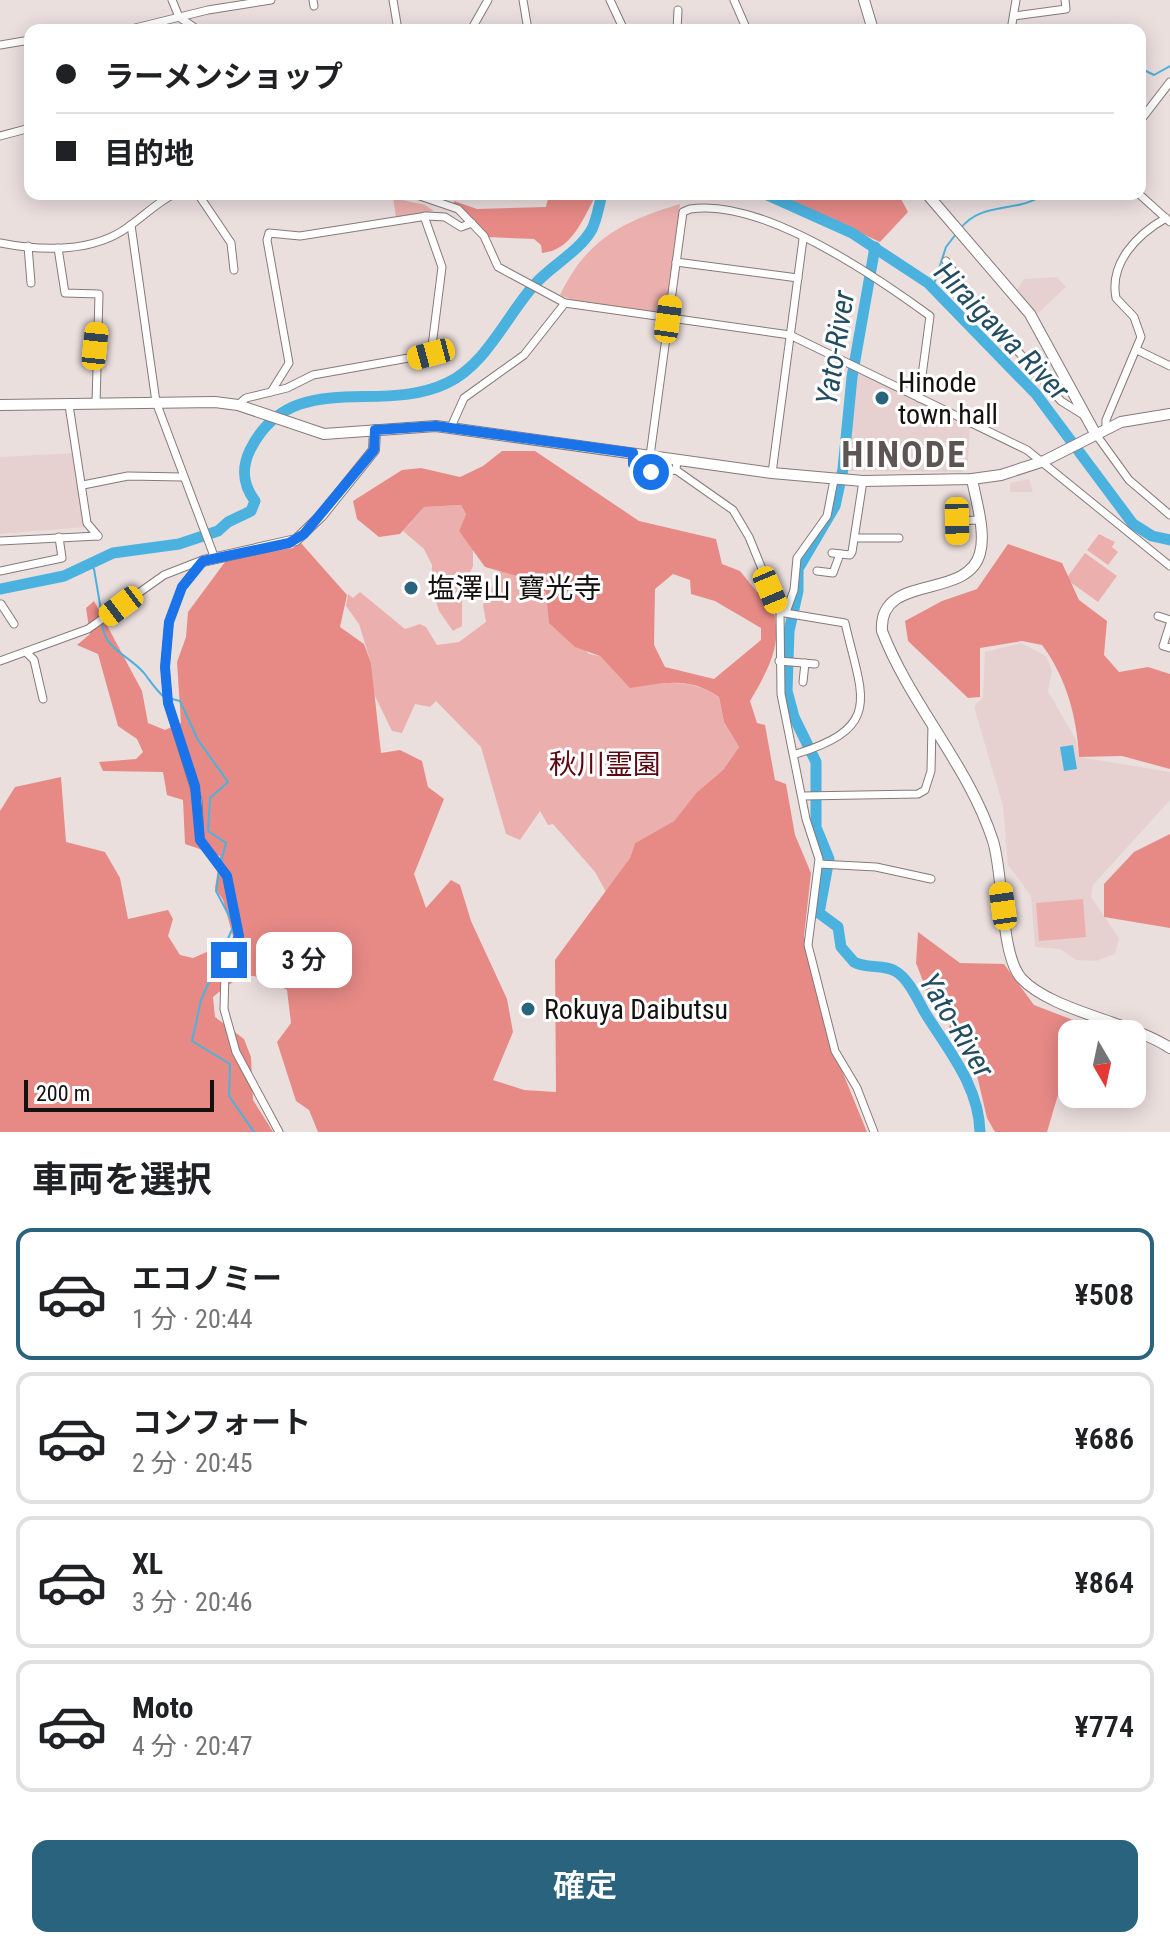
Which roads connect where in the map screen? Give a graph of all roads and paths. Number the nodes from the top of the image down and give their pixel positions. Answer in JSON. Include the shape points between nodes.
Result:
{"nodes":[{"id":1,"x":172,"y":0,"type":"edge"},
{"id":2,"x":271,"y":0,"type":"edge"},
{"id":3,"x":393,"y":0,"type":"edge"},
{"id":4,"x":488,"y":0,"type":"edge"},
{"id":5,"x":523,"y":0,"type":"edge"},
{"id":6,"x":610,"y":0,"type":"edge"},
{"id":7,"x":734,"y":0,"type":"edge"},
{"id":8,"x":864,"y":0,"type":"edge"},
{"id":9,"x":1016,"y":0,"type":"edge"},
{"id":10,"x":1065,"y":0,"type":"edge"},
{"id":11,"x":678,"y":10,"type":"dead end"},
{"id":12,"x":1014,"y":16,"type":"junction"},
{"id":13,"x":179,"y":17,"type":"junction"},
{"id":14,"x":165,"y":20,"type":"junction"},
{"id":15,"x":152,"y":24,"type":"edge"},
{"id":16,"x":166,"y":24,"type":"edge"},
{"id":17,"x":189,"y":24,"type":"edge"},
{"id":18,"x":397,"y":24,"type":"edge"},
{"id":19,"x":474,"y":24,"type":"edge"},
{"id":20,"x":527,"y":24,"type":"edge"},
{"id":21,"x":621,"y":24,"type":"edge"},
{"id":22,"x":677,"y":24,"type":"edge"},
{"id":23,"x":744,"y":24,"type":"edge"},
{"id":24,"x":871,"y":24,"type":"edge"},
{"id":25,"x":1012,"y":24,"type":"edge"},
{"id":26,"x":24,"y":41,"type":"edge"},
{"id":27,"x":0,"y":45,"type":"edge"},
{"id":28,"x":1170,"y":82,"type":"edge"},
{"id":29,"x":1146,"y":113,"type":"edge"},
{"id":30,"x":24,"y":130,"type":"edge"},
{"id":31,"x":0,"y":136,"type":"edge"},
{"id":32,"x":163,"y":200,"type":"edge"},
{"id":33,"x":202,"y":200,"type":"edge"},
{"id":34,"x":434,"y":200,"type":"edge"},
{"id":35,"x":932,"y":200,"type":"edge"},
{"id":36,"x":1146,"y":200,"type":"edge"},
{"id":37,"x":424,"y":216,"type":"junction"},
{"id":38,"x":1168,"y":220,"type":"edge"},
{"id":39,"x":472,"y":223,"type":"junction"},
{"id":40,"x":131,"y":225,"type":"junction"},
{"id":41,"x":803,"y":239,"type":"junction"},
{"id":42,"x":0,"y":243,"type":"edge"},
{"id":43,"x":28,"y":246,"type":"junction"},
{"id":44,"x":58,"y":248,"type":"junction"},
{"id":45,"x":676,"y":262,"type":"junction"},
{"id":46,"x":947,"y":262,"type":"dead end"},
{"id":47,"x":234,"y":270,"type":"dead end"},
{"id":48,"x":798,"y":278,"type":"junction"},
{"id":49,"x":31,"y":283,"type":"dead end"},
{"id":50,"x":562,"y":302,"type":"junction"},
{"id":51,"x":668,"y":319,"type":"junction"},
{"id":52,"x":790,"y":335,"type":"junction"},
{"id":53,"x":1137,"y":350,"type":"junction"},
{"id":54,"x":1170,"y":366,"type":"edge"},
{"id":55,"x":271,"y":392,"type":"junction"},
{"id":56,"x":919,"y":398,"type":"junction"},
{"id":57,"x":156,"y":402,"type":"junction"},
{"id":58,"x":96,"y":404,"type":"junction"},
{"id":59,"x":0,"y":405,"type":"edge"},
{"id":60,"x":69,"y":405,"type":"junction"},
{"id":61,"x":238,"y":405,"type":"junction"},
{"id":62,"x":1170,"y":414,"type":"edge"},
{"id":63,"x":1087,"y":417,"type":"junction"},
{"id":64,"x":451,"y":427,"type":"junction"},
{"id":65,"x":1106,"y":428,"type":"junction"},
{"id":66,"x":375,"y":430,"type":"junction"},
{"id":67,"x":1092,"y":434,"type":"junction"},
{"id":68,"x":633,"y":453,"type":"junction"},
{"id":69,"x":650,"y":456,"type":"junction"},
{"id":70,"x":1044,"y":461,"type":"junction"},
{"id":71,"x":677,"y":464,"type":"junction"},
{"id":72,"x":772,"y":473,"type":"junction"},
{"id":73,"x":182,"y":477,"type":"junction"},
{"id":74,"x":972,"y":479,"type":"junction"},
{"id":75,"x":834,"y":480,"type":"junction"},
{"id":76,"x":863,"y":481,"type":"junction"},
{"id":77,"x":83,"y":485,"type":"junction"},
{"id":78,"x":1170,"y":515,"type":"edge"},
{"id":79,"x":978,"y":520,"type":"junction"},
{"id":80,"x":59,"y":537,"type":"junction"},
{"id":81,"x":958,"y":537,"type":"dead end"},
{"id":82,"x":856,"y":538,"type":"junction"},
{"id":83,"x":899,"y":538,"type":"dead end"},
{"id":84,"x":0,"y":541,"type":"edge"},
{"id":85,"x":212,"y":551,"type":"junction"},
{"id":86,"x":203,"y":561,"type":"junction"},
{"id":87,"x":1170,"y":566,"type":"edge"},
{"id":88,"x":0,"y":571,"type":"edge"},
{"id":89,"x":817,"y":571,"type":"dead end"},
{"id":90,"x":1,"y":606,"type":"edge"},
{"id":91,"x":783,"y":613,"type":"junction"},
{"id":92,"x":1158,"y":616,"type":"dead end"},
{"id":93,"x":1170,"y":622,"type":"edge"},
{"id":94,"x":14,"y":624,"type":"dead end"},
{"id":95,"x":1164,"y":646,"type":"edge"},
{"id":96,"x":26,"y":652,"type":"junction"},
{"id":97,"x":0,"y":661,"type":"edge"},
{"id":98,"x":785,"y":661,"type":"junction"},
{"id":99,"x":805,"y":663,"type":"junction"},
{"id":100,"x":815,"y":664,"type":"dead end"},
{"id":101,"x":803,"y":682,"type":"dead end"},
{"id":102,"x":43,"y":699,"type":"dead end"},
{"id":103,"x":932,"y":723,"type":"junction"},
{"id":104,"x":796,"y":754,"type":"junction"},
{"id":105,"x":803,"y":796,"type":"junction"},
{"id":106,"x":827,"y":865,"type":"junction"},
{"id":107,"x":931,"y":879,"type":"dead end"},
{"id":108,"x":1170,"y":1048,"type":"edge"},
{"id":109,"x":857,"y":1088,"type":"junction"},
{"id":110,"x":865,"y":1095,"type":"dead end"},
{"id":111,"x":279,"y":1132,"type":"edge"},
{"id":112,"x":874,"y":1132,"type":"edge"}],
"edges":[{"from":1,"to":13,"type":"street"},
{"from":2,"to":13,"type":"street"},
{"from":3,"to":18,"type":"street"},
{"from":4,"to":19,"type":"street"},
{"from":5,"to":20,"type":"street"},
{"from":6,"to":21,"type":"street"},
{"from":7,"to":23,"type":"street"},
{"from":8,"to":24,"type":"main road"},
{"from":9,"to":12,"type":"street"},
{"from":10,"to":12,"type":"street","via":[[1066,9]]},
{"from":11,"to":22,"type":"street"},
{"from":12,"to":25,"type":"street"},
{"from":13,"to":14,"type":"street"},
{"from":13,"to":17,"type":"street"},
{"from":14,"to":15,"type":"street"},
{"from":14,"to":16,"type":"street"},
{"from":26,"to":27,"type":"street"},
{"from":28,"to":29,"type":"street"},
{"from":30,"to":31,"type":"street"},
{"from":32,"to":40,"type":"street"},
{"from":33,"to":47,"type":"street","via":[[231,243]]},
{"from":34,"to":39,"type":"street","via":[[450,205]]},
{"from":35,"to":63,"type":"main road","via":[[1030,314]]},
{"from":36,"to":38,"type":"street"},
{"from":37,"to":39,"type":"street","via":[[445,217],[461,227]]},
{"from":37,"to":55,"type":"street","via":[[442,267],[431,354],[313,375]]},
{"from":37,"to":55,"type":"street","via":[[300,236],[275,231],[267,235],[289,363]]},
{"from":38,"to":53,"type":"street","via":[[1141,232],[1116,276],[1116,298],[1139,326]]},
{"from":39,"to":50,"type":"street","via":[[484,236],[494,264]]},
{"from":40,"to":44,"type":"street","via":[[96,243]]},
{"from":40,"to":57,"type":"street"},
{"from":41,"to":45,"type":"street","via":[[734,212],[690,209],[683,212]]},
{"from":41,"to":48,"type":"street"},
{"from":41,"to":56,"type":"street","via":[[846,258],[930,316]]},
{"from":42,"to":43,"type":"street"},
{"from":43,"to":44,"type":"street"},
{"from":43,"to":49,"type":"street"},
{"from":44,"to":58,"type":"street","via":[[65,293],[99,294]]},
{"from":45,"to":48,"type":"street"},
{"from":45,"to":51,"type":"street"},
{"from":46,"to":63,"type":"street","via":[[1061,401]]},
{"from":48,"to":52,"type":"street"},
{"from":50,"to":51,"type":"street"},
{"from":50,"to":64,"type":"street","via":[[524,355],[464,398]]},
{"from":51,"to":52,"type":"street"},
{"from":51,"to":69,"type":"street"},
{"from":52,"to":56,"type":"street"},
{"from":52,"to":72,"type":"street"},
{"from":53,"to":54,"type":"street"},
{"from":53,"to":65,"type":"street"},
{"from":55,"to":61,"type":"street"},
{"from":56,"to":70,"type":"street"},
{"from":57,"to":58,"type":"main road"},
{"from":57,"to":61,"type":"main road"},
{"from":57,"to":73,"type":"street"},
{"from":58,"to":60,"type":"main road"},
{"from":59,"to":60,"type":"main road"},
{"from":60,"to":77,"type":"street"},
{"from":61,"to":66,"type":"main road","via":[[324,434]]},
{"from":62,"to":65,"type":"main road"},
{"from":63,"to":67,"type":"main road"},
{"from":64,"to":66,"type":"main road"},
{"from":64,"to":68,"type":"main road"},
{"from":65,"to":67,"type":"main road"},
{"from":66,"to":85,"type":"main road","via":[[374,450],[304,534],[289,543]]},
{"from":67,"to":70,"type":"main road"},
{"from":67,"to":78,"type":"street","via":[[1129,480]]},
{"from":68,"to":69,"type":"main road"},
{"from":68,"to":71,"type":"street","via":[[633,464],[651,472]]},
{"from":69,"to":71,"type":"main road"},
{"from":70,"to":74,"type":"main road"},
{"from":70,"to":87,"type":"street"},
{"from":71,"to":72,"type":"main road"},
{"from":71,"to":91,"type":"street","via":[[733,510]]},
{"from":72,"to":75,"type":"main road"},
{"from":73,"to":77,"type":"street","via":[[128,476]]},
{"from":73,"to":85,"type":"street"},
{"from":74,"to":76,"type":"main road"},
{"from":74,"to":79,"type":"main road"},
{"from":75,"to":76,"type":"main road"},
{"from":75,"to":91,"type":"street","via":[[827,516],[797,558],[794,590]]},
{"from":76,"to":82,"type":"street"},
{"from":77,"to":80,"type":"street","via":[[87,523],[98,536]]},
{"from":79,"to":81,"type":"street","via":[[957,521]]},
{"from":79,"to":103,"type":"main road","via":[[981,553],[973,566],[959,577],[900,596],[883,613],[885,638]]},
{"from":80,"to":84,"type":"street"},
{"from":80,"to":88,"type":"street","via":[[62,558]]},
{"from":82,"to":83,"type":"street"},
{"from":82,"to":89,"type":"street","via":[[850,555],[836,554],[833,573]]},
{"from":85,"to":86,"type":"main road"},
{"from":86,"to":96,"type":"street","via":[[164,575],[88,629]]},
{"from":86,"to":111,"type":"street","via":[[187,578],[173,609],[165,667],[171,718],[198,800],[200,840],[224,872],[239,936],[225,973],[224,1009],[236,1052]]},
{"from":90,"to":94,"type":"street"},
{"from":91,"to":98,"type":"street"},
{"from":91,"to":104,"type":"street","via":[[845,623],[861,695],[855,723],[844,735]]},
{"from":92,"to":93,"type":"street"},
{"from":93,"to":95,"type":"street"},
{"from":96,"to":97,"type":"street"},
{"from":96,"to":102,"type":"street","via":[[34,660]]},
{"from":98,"to":99,"type":"street"},
{"from":98,"to":104,"type":"street","via":[[781,694]]},
{"from":99,"to":100,"type":"street"},
{"from":99,"to":101,"type":"street"},
{"from":103,"to":105,"type":"street","via":[[925,790]]},
{"from":103,"to":108,"type":"main road","via":[[991,835],[1010,953],[1020,976],[1046,994]]},
{"from":104,"to":105,"type":"street"},
{"from":105,"to":106,"type":"street"},
{"from":106,"to":107,"type":"street","via":[[876,867]]},
{"from":106,"to":109,"type":"street","via":[[808,925],[808,945],[835,1051]]},
{"from":109,"to":110,"type":"street"},
{"from":109,"to":112,"type":"street"}]}
